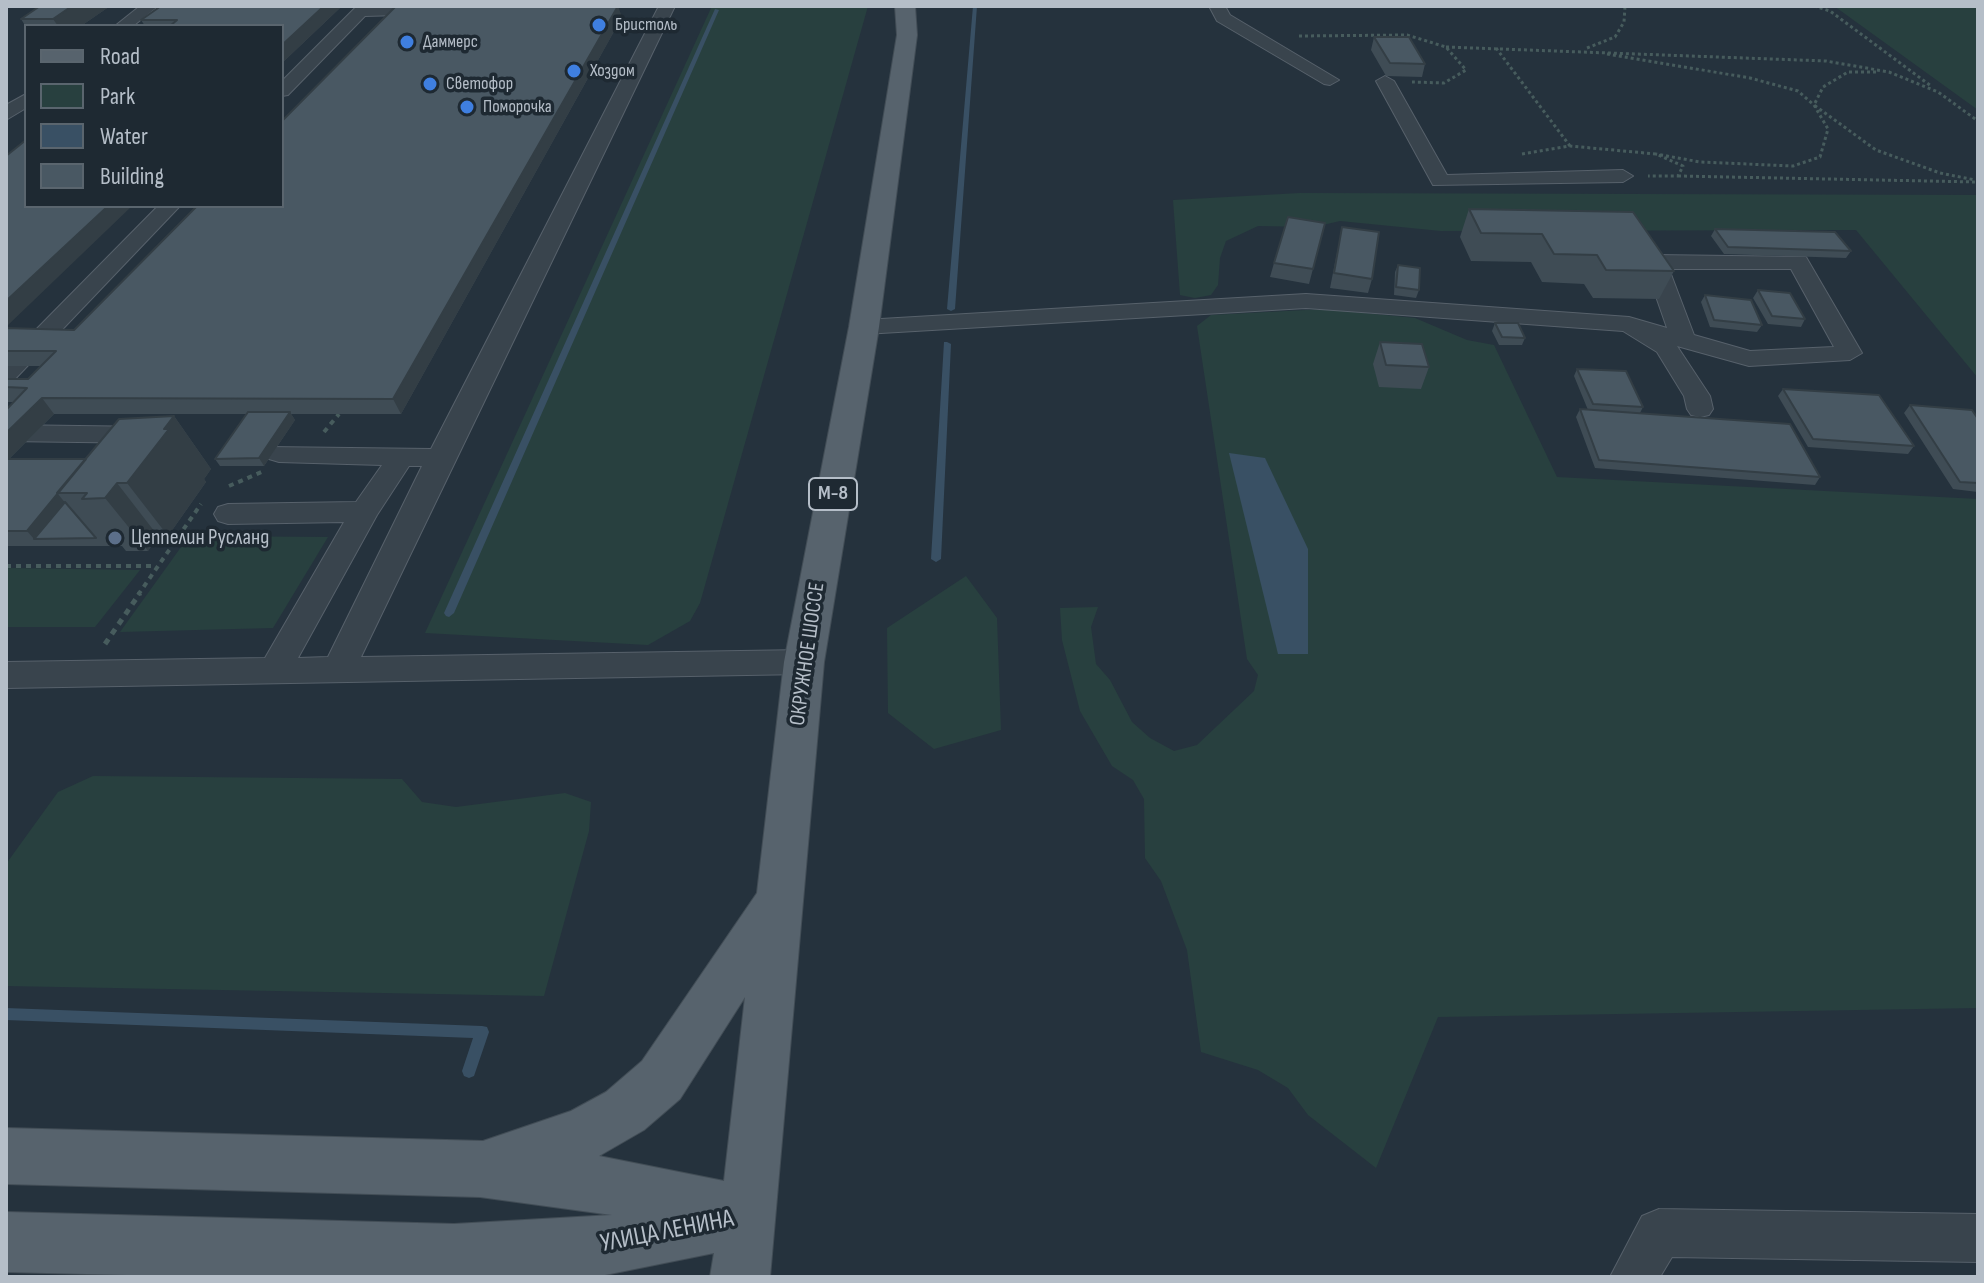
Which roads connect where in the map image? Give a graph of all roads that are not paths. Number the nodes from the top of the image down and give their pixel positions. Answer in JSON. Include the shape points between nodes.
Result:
{"nodes":[{"id":1,"x":150,"y":6,"type":"edge"},
{"id":2,"x":667,"y":6,"type":"edge"},
{"id":3,"x":905,"y":6,"type":"edge"},
{"id":4,"x":923,"y":6,"type":"edge"},
{"id":5,"x":1217,"y":6,"type":"edge"},
{"id":6,"x":363,"y":8,"type":"edge"},
{"id":7,"x":455,"y":8,"type":"edge"},
{"id":8,"x":126,"y":24,"type":"edge"},
{"id":9,"x":907,"y":35,"type":"junction"},
{"id":10,"x":1330,"y":80,"type":"dead end"},
{"id":11,"x":1385,"y":81,"type":"road end"},
{"id":12,"x":284,"y":89,"type":"edge"},
{"id":13,"x":24,"y":100,"type":"edge"},
{"id":14,"x":6,"y":114,"type":"edge"},
{"id":15,"x":1623,"y":176,"type":"dead end"},
{"id":16,"x":168,"y":208,"type":"edge"},
{"id":17,"x":1629,"y":324,"type":"junction"},
{"id":18,"x":864,"y":327,"type":"junction"},
{"id":19,"x":1684,"y":340,"type":"junction"},
{"id":20,"x":6,"y":374,"type":"edge"},
{"id":21,"x":1700,"y":409,"type":"dead end"},
{"id":22,"x":6,"y":433,"type":"edge"},
{"id":23,"x":173,"y":436,"type":"dead end"},
{"id":24,"x":292,"y":453,"type":"road end"},
{"id":25,"x":402,"y":456,"type":"junction"},
{"id":26,"x":440,"y":458,"type":"junction"},
{"id":27,"x":218,"y":500,"type":"road end"},
{"id":28,"x":364,"y":512,"type":"junction"},
{"id":29,"x":804,"y":662,"type":"junction"},
{"id":30,"x":338,"y":670,"type":"junction"},
{"id":31,"x":274,"y":671,"type":"junction"},
{"id":32,"x":6,"y":675,"type":"edge"},
{"id":33,"x":781,"y":899,"type":"junction"},
{"id":34,"x":6,"y":1156,"type":"edge"},
{"id":35,"x":480,"y":1169,"type":"junction"},
{"id":36,"x":749,"y":1216,"type":"junction"},
{"id":37,"x":1978,"y":1238,"type":"edge"},
{"id":38,"x":6,"y":1242,"type":"edge"},
{"id":39,"x":120,"y":1262,"type":"edge"},
{"id":40,"x":477,"y":1266,"type":"edge"},
{"id":41,"x":740,"y":1277,"type":"edge"},
{"id":42,"x":1634,"y":1277,"type":"edge"}],
"edges":[{"from":1,"to":8,"type":"lane"},
{"from":2,"to":26,"type":"lane"},
{"from":3,"to":9,"type":"main road","name":"ОКРУЖНОЕ ШОССЕ","number":"М-8"},
{"from":4,"to":9,"type":"main road","name":"ОКРУЖНОЕ ШОССЕ","number":"М-8"},
{"from":5,"to":10,"type":"lane","via":[[1223,18]]},
{"from":6,"to":7,"type":"lane"},
{"from":6,"to":12,"type":"lane"},
{"from":9,"to":18,"type":"main road","name":"ОКРУЖНОЕ ШОССЕ","number":"М-8"},
{"from":11,"to":15,"type":"lane","via":[[1440,181]]},
{"from":13,"to":14,"type":"lane"},
{"from":16,"to":20,"type":"lane"},
{"from":17,"to":18,"type":"lane","via":[[1306,301]]},
{"from":17,"to":19,"type":"lane"},
{"from":17,"to":21,"type":"lane","via":[[1666,347]]},
{"from":18,"to":29,"type":"main road","name":"ОКРУЖНОЕ ШОССЕ","number":"М-8"},
{"from":19,"to":19,"type":"lane","via":[[1749,359],[1850,353],[1798,262],[1655,262]]},
{"from":22,"to":23,"type":"lane"},
{"from":24,"to":25,"type":"lane"},
{"from":25,"to":26,"type":"lane"},
{"from":25,"to":28,"type":"lane"},
{"from":26,"to":30,"type":"lane"},
{"from":27,"to":28,"type":"lane"},
{"from":28,"to":31,"type":"lane"},
{"from":29,"to":30,"type":"lane"},
{"from":29,"to":33,"type":"main road","name":"ОКРУЖНОЕ ШОССЕ","number":"М-8"},
{"from":30,"to":31,"type":"lane"},
{"from":31,"to":32,"type":"lane"},
{"from":33,"to":35,"type":"main road","name":"УЛИЦА ЛЕНИНА","via":[[661,1080],[625,1111],[583,1135]]},
{"from":33,"to":36,"type":"main road","name":"ОКРУЖНОЕ ШОССЕ","number":"М-8"},
{"from":34,"to":35,"type":"main road","name":"УЛИЦА ЛЕНИНА"},
{"from":35,"to":36,"type":"main road","name":"УЛИЦА ЛЕНИНА","via":[[643,1191]]},
{"from":36,"to":40,"type":"main road","name":"УЛИЦА ЛЕНИНА","via":[[603,1247]]},
{"from":36,"to":41,"type":"main road","name":"ОКРУЖНОЕ ШОССЕ","number":"М-8"},
{"from":37,"to":42,"type":"lane","via":[[1659,1233]]},
{"from":38,"to":39,"type":"main road","name":"УЛИЦА ЛЕНИНА"},
{"from":39,"to":40,"type":"main road","name":"УЛИЦА ЛЕНИНА"}]}
